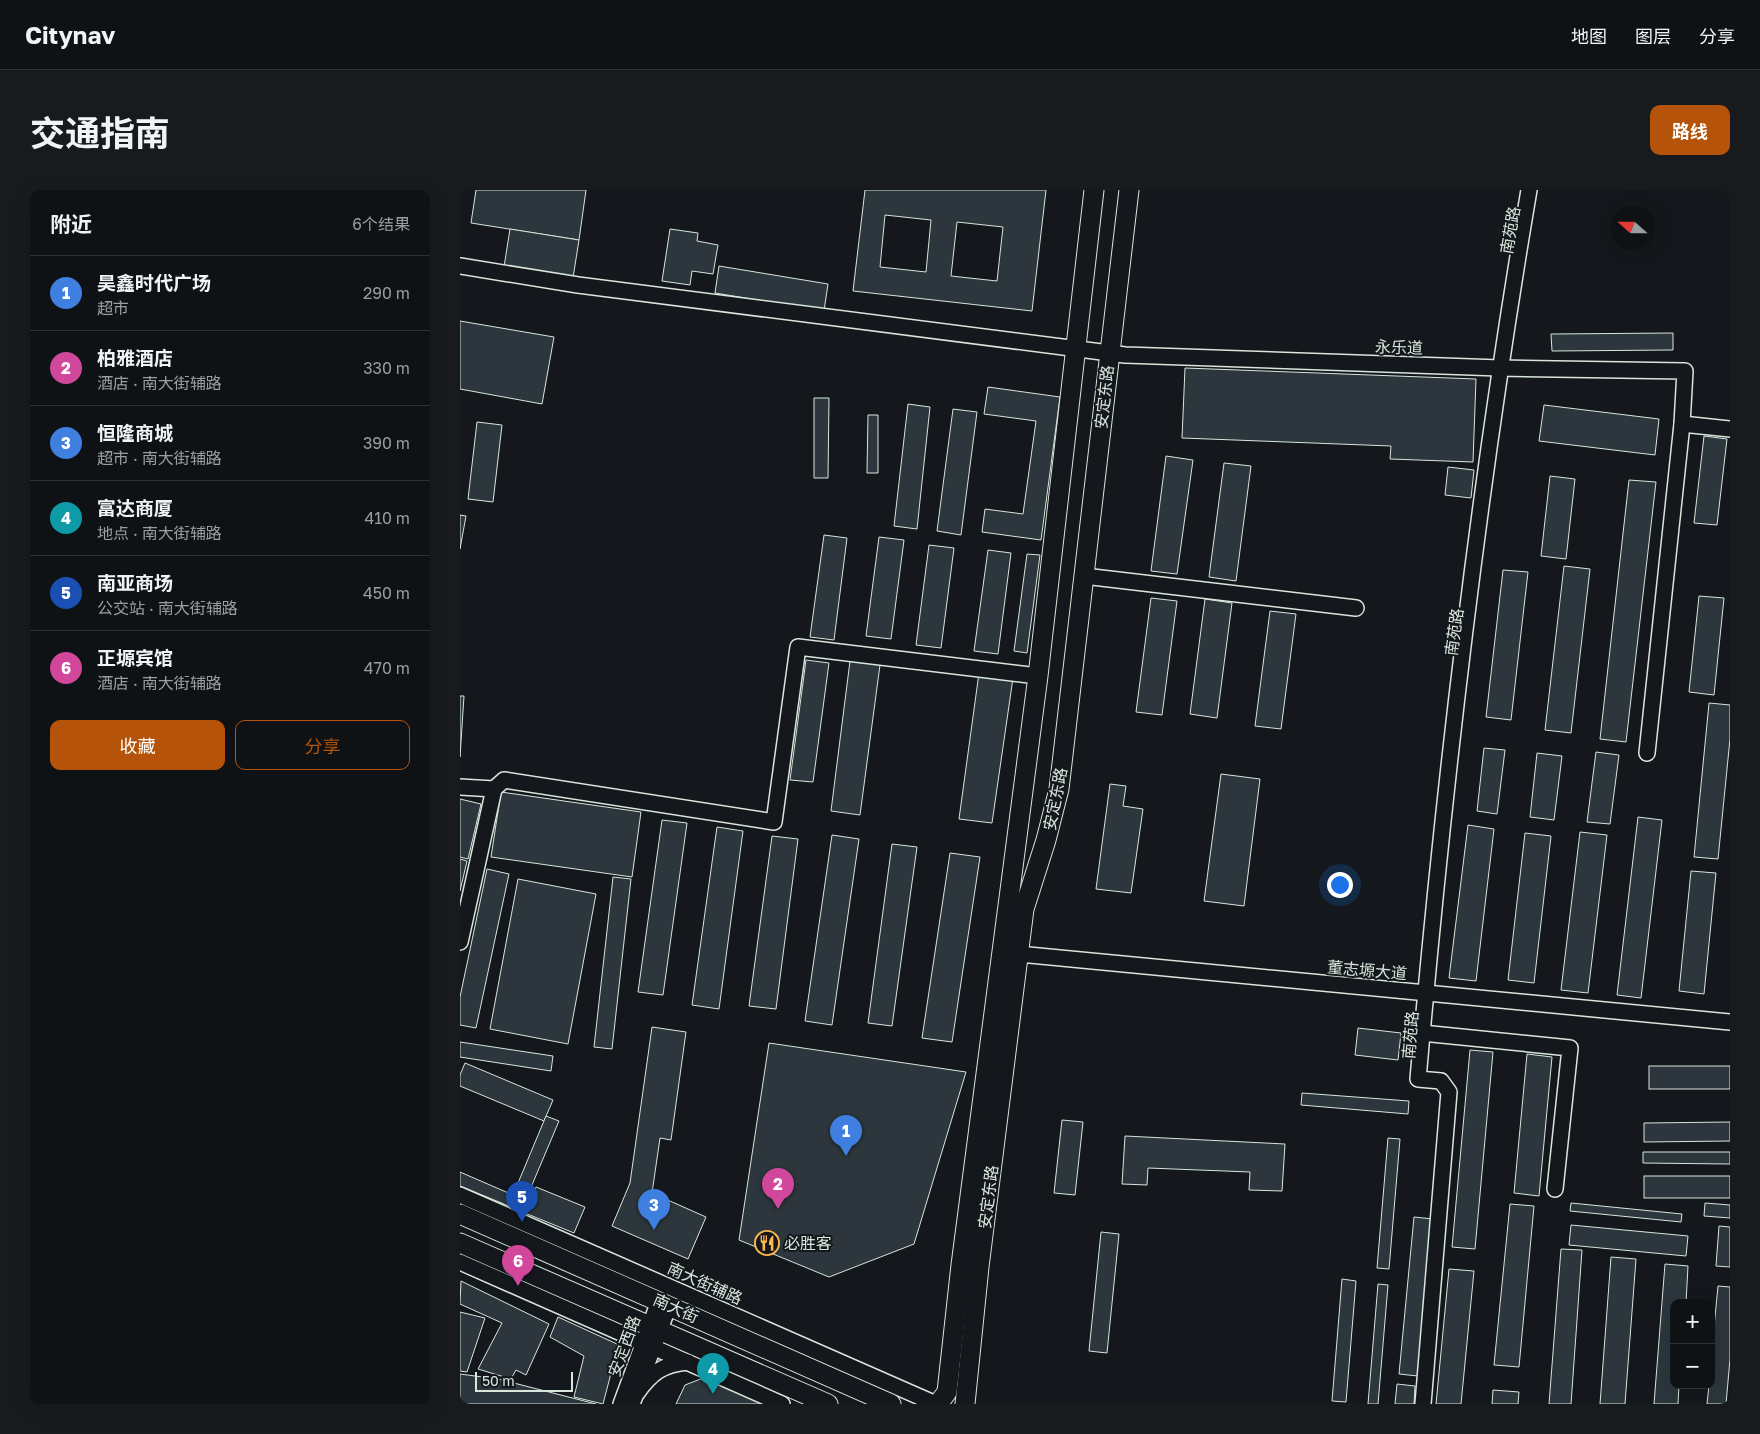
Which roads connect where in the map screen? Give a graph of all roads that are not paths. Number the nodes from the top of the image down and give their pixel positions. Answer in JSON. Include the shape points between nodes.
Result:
{"nodes":[{"id":1,"x":1094,"y":190,"type":"edge"},
{"id":2,"x":1129,"y":190,"type":"edge"},
{"id":3,"x":1529,"y":190,"type":"edge"},
{"id":4,"x":1535,"y":190,"type":"edge"},
{"id":5,"x":460,"y":266,"type":"edge"},
{"id":6,"x":1066,"y":346,"type":"junction"},
{"id":7,"x":1109,"y":352,"type":"junction"},
{"id":8,"x":1502,"y":368,"type":"junction"},
{"id":9,"x":1682,"y":424,"type":"junction"},
{"id":10,"x":1730,"y":429,"type":"edge"},
{"id":11,"x":1084,"y":576,"type":"junction"},
{"id":12,"x":1356,"y":608,"type":"dead end"},
{"id":13,"x":1038,"y":676,"type":"junction"},
{"id":14,"x":1647,"y":753,"type":"dead end"},
{"id":15,"x":460,"y":786,"type":"edge"},
{"id":16,"x":494,"y":789,"type":"junction"},
{"id":17,"x":460,"y":942,"type":"edge"},
{"id":18,"x":1010,"y":950,"type":"junction"},
{"id":19,"x":1429,"y":989,"type":"junction"},
{"id":20,"x":1730,"y":1014,"type":"edge"},
{"id":21,"x":1730,"y":1022,"type":"edge"},
{"id":22,"x":1425,"y":1033,"type":"junction"},
{"id":23,"x":1555,"y":1189,"type":"dead end"},
{"id":24,"x":460,"y":1195,"type":"edge"},
{"id":25,"x":460,"y":1214,"type":"edge"},
{"id":26,"x":461,"y":1251,"type":"edge"},
{"id":27,"x":664,"y":1303,"type":"junction"},
{"id":28,"x":655,"y":1327,"type":"junction"},
{"id":29,"x":648,"y":1345,"type":"junction"},
{"id":30,"x":687,"y":1362,"type":"junction"},
{"id":31,"x":736,"y":1364,"type":"junction"},
{"id":32,"x":634,"y":1398,"type":"edge"},
{"id":33,"x":621,"y":1404,"type":"edge"},
{"id":34,"x":782,"y":1404,"type":"edge"},
{"id":35,"x":828,"y":1404,"type":"edge"},
{"id":36,"x":890,"y":1404,"type":"edge"},
{"id":37,"x":937,"y":1404,"type":"edge"},
{"id":38,"x":965,"y":1404,"type":"edge"},
{"id":39,"x":1423,"y":1404,"type":"edge"}],
"edges":[{"from":1,"to":6,"type":"main road","name":"安定东路"},
{"from":2,"to":7,"type":"main road","name":"安定东路"},
{"from":3,"to":8,"type":"street","name":"南苑路"},
{"from":4,"to":8,"type":"street","name":"南苑路"},
{"from":5,"to":6,"type":"street","name":"永乐道","via":[[578,285]]},
{"from":6,"to":7,"type":"street","name":"永乐道"},
{"from":6,"to":13,"type":"main road","name":"安定东路"},
{"from":7,"to":8,"type":"street","name":"永乐道"},
{"from":7,"to":11,"type":"main road","name":"安定东路"},
{"from":8,"to":9,"type":"street","name":"永乐道","via":[[1685,371]]},
{"from":8,"to":19,"type":"street","name":"南苑路"},
{"from":9,"to":10,"type":"street"},
{"from":9,"to":14,"type":"street"},
{"from":11,"to":12,"type":"street"},
{"from":11,"to":18,"type":"main road","name":"安定东路","via":[[1059,789]]},
{"from":13,"to":16,"type":"street","via":[[798,647],[774,822],[504,780]]},
{"from":13,"to":18,"type":"main road","name":"安定东路"},
{"from":15,"to":16,"type":"street"},
{"from":16,"to":17,"type":"street"},
{"from":18,"to":19,"type":"street","name":"董志塬大道"},
{"from":18,"to":37,"type":"main road","name":"安定东路","via":[[947,1392]]},
{"from":18,"to":38,"type":"main road","name":"安定东路"},
{"from":19,"to":20,"type":"street","name":"董志塬大道"},
{"from":19,"to":21,"type":"street","name":"董志塬大道"},
{"from":19,"to":22,"type":"street","name":"南苑路"},
{"from":22,"to":23,"type":"street","via":[[1570,1048]]},
{"from":22,"to":39,"type":"street","name":"南苑路","via":[[1421,1079],[1441,1082],[1449,1092]]},
{"from":24,"to":37,"type":"street","name":"南大街辅路"},
{"from":25,"to":27,"type":"main road","name":"南大街"},
{"from":26,"to":28,"type":"main road","name":"南大街"},
{"from":26,"to":29,"type":"street"},
{"from":27,"to":28,"type":"street","name":"安定西路"},
{"from":27,"to":36,"type":"main road","name":"南大街"},
{"from":28,"to":29,"type":"street","name":"安定西路"},
{"from":28,"to":31,"type":"main road","name":"南大街"},
{"from":29,"to":30,"type":"street"},
{"from":29,"to":32,"type":"street","name":"安定西路"},
{"from":29,"to":33,"type":"street","name":"安定西路"},
{"from":30,"to":31,"type":"street"},
{"from":30,"to":32,"type":"street","via":[[667,1365],[654,1372]]},
{"from":30,"to":34,"type":"street"},
{"from":31,"to":35,"type":"main road","name":"南大街"}]}
